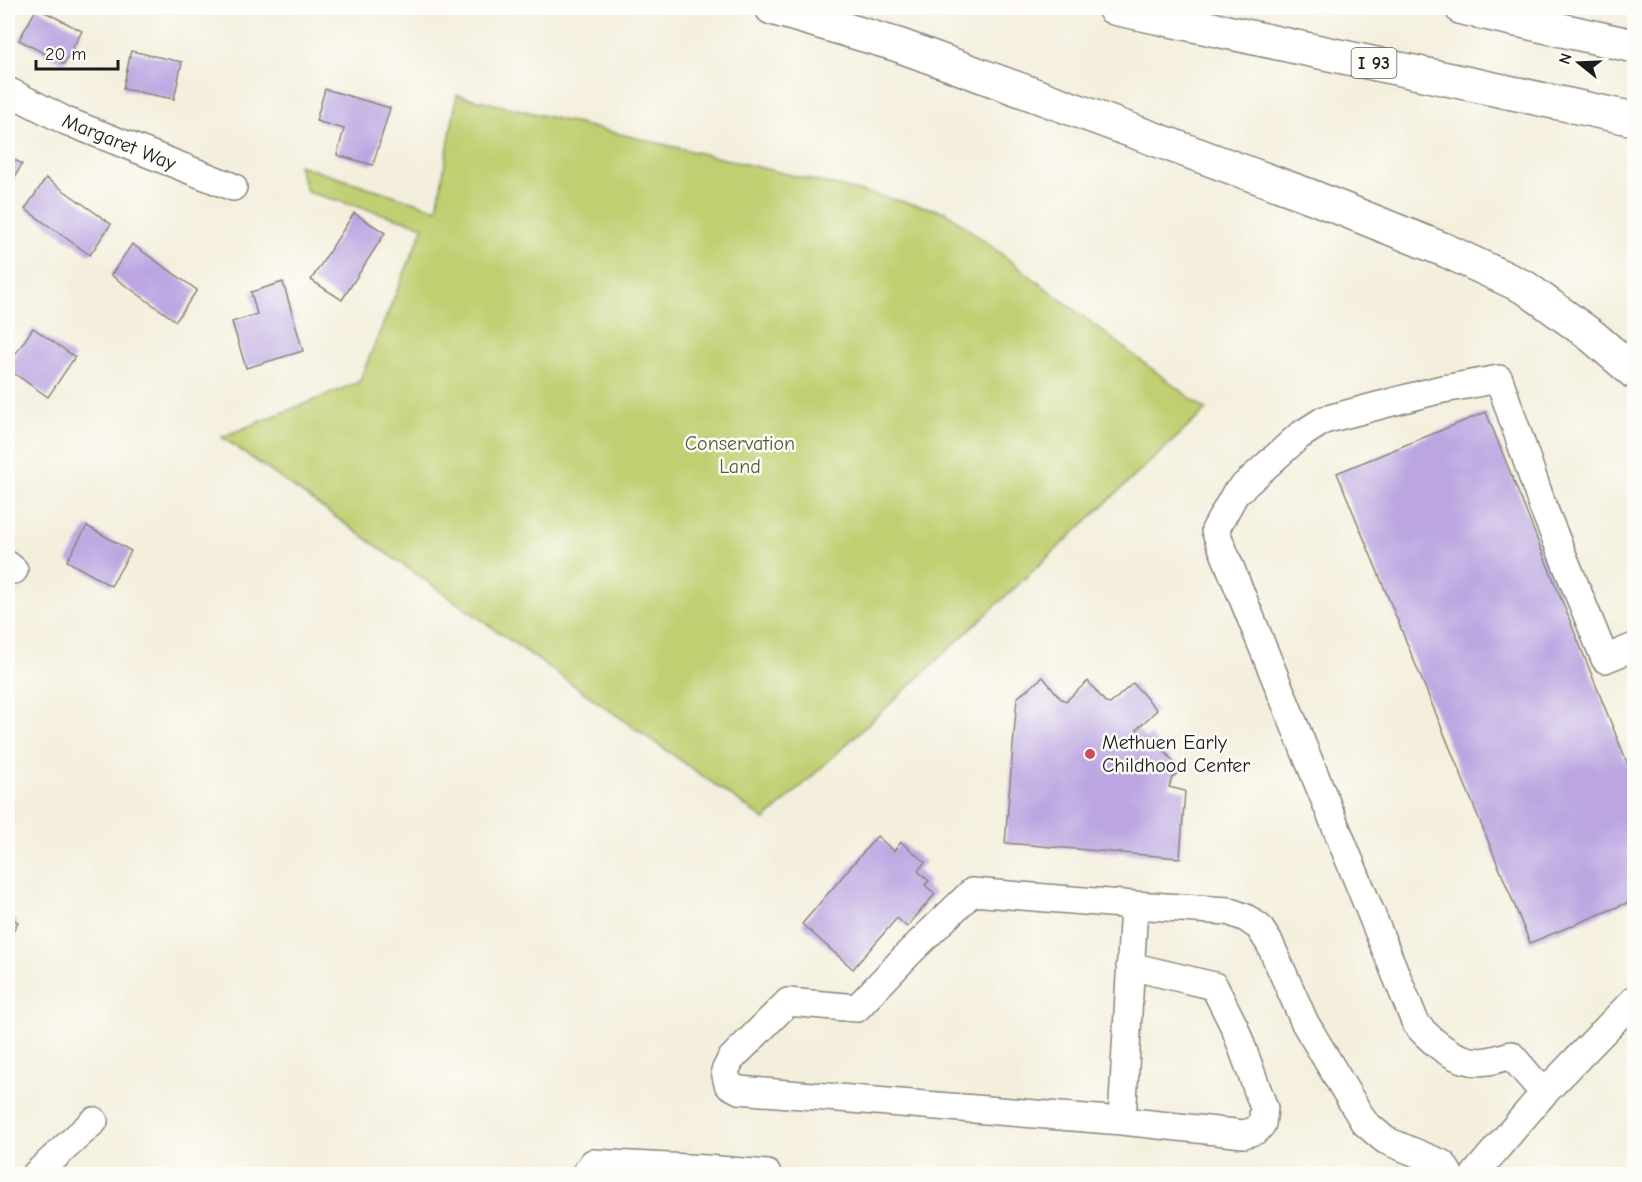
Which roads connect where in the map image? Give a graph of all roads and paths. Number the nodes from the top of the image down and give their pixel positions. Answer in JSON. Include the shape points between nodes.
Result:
{"nodes":[{"id":1,"x":772,"y":8,"type":"edge"},
{"id":2,"x":1114,"y":8,"type":"edge"},
{"id":3,"x":1462,"y":8,"type":"edge"},
{"id":4,"x":1635,"y":46,"type":"edge"},
{"id":5,"x":8,"y":91,"type":"edge"},
{"id":6,"x":1635,"y":119,"type":"edge"},
{"id":7,"x":233,"y":187,"type":"dead end"},
{"id":8,"x":1635,"y":372,"type":"edge"},
{"id":9,"x":1635,"y":647,"type":"edge"},
{"id":10,"x":1134,"y":905,"type":"junction"},
{"id":11,"x":1130,"y":966,"type":"junction"},
{"id":12,"x":1635,"y":1000,"type":"edge"},
{"id":13,"x":1544,"y":1093,"type":"junction"},
{"id":14,"x":94,"y":1120,"type":"dead end"},
{"id":15,"x":1122,"y":1121,"type":"junction"},
{"id":16,"x":1446,"y":1169,"type":"edge"},
{"id":17,"x":710,"y":1172,"type":"edge"},
{"id":18,"x":36,"y":1174,"type":"edge"},
{"id":19,"x":585,"y":1174,"type":"edge"},
{"id":20,"x":767,"y":1174,"type":"edge"},
{"id":21,"x":1475,"y":1174,"type":"edge"}],
"edges":[{"from":1,"to":8,"type":"highway","via":[[909,50],[1310,196],[1448,251],[1526,288]]},
{"from":2,"to":6,"type":"highway","number":"I 93"},
{"from":3,"to":4,"type":"highway"},
{"from":5,"to":7,"type":"street","name":"Margaret Way","via":[[66,121]]},
{"from":9,"to":13,"type":"street","via":[[1605,659],[1543,507],[1499,379],[1438,390],[1324,420],[1299,436],[1235,494],[1215,530],[1416,1023],[1430,1040],[1464,1060],[1487,1062],[1511,1055]]},
{"from":10,"to":11,"type":"street"},
{"from":10,"to":15,"type":"street","via":[[972,892],[857,1008],[788,1002],[731,1059],[725,1071],[728,1084],[739,1090]]},
{"from":10,"to":16,"type":"street","via":[[1228,911],[1259,927],[1305,1023],[1364,1122],[1385,1140]]},
{"from":11,"to":15,"type":"street"},
{"from":11,"to":15,"type":"street","via":[[1214,986],[1235,1028],[1264,1108],[1264,1118],[1257,1130],[1244,1134]]},
{"from":12,"to":13,"type":"street"},
{"from":13,"to":21,"type":"street"},
{"from":14,"to":18,"type":"street"},
{"from":17,"to":19,"type":"street","via":[[593,1163]]},
{"from":17,"to":20,"type":"street"}]}
